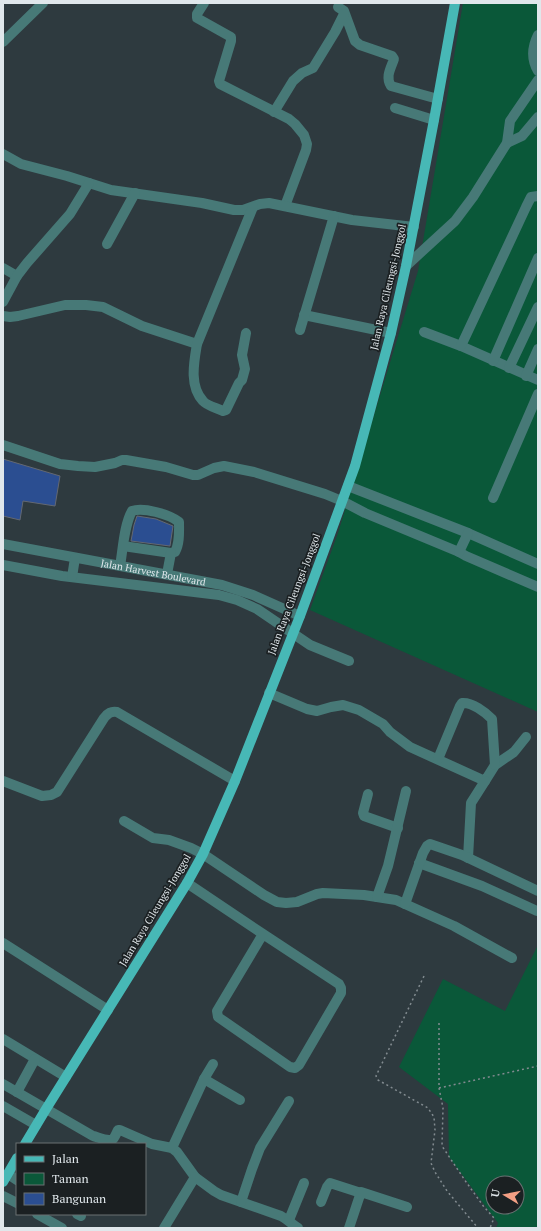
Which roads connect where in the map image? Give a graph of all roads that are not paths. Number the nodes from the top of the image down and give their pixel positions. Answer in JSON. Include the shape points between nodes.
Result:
{"nodes":[{"id":1,"x":43,"y":3,"type":"edge"},
{"id":2,"x":204,"y":3,"type":"edge"},
{"id":3,"x":455,"y":3,"type":"edge"},
{"id":4,"x":338,"y":7,"type":"edge"},
{"id":5,"x":538,"y":36,"type":"edge"},
{"id":6,"x":3,"y":42,"type":"edge"},
{"id":7,"x":538,"y":71,"type":"edge"},
{"id":8,"x":538,"y":80,"type":"edge"},
{"id":9,"x":438,"y":98,"type":"junction"},
{"id":10,"x":395,"y":108,"type":"dead end"},
{"id":11,"x":274,"y":112,"type":"junction"},
{"id":12,"x":538,"y":117,"type":"edge"},
{"id":13,"x":434,"y":120,"type":"junction"},
{"id":14,"x":507,"y":144,"type":"junction"},
{"id":15,"x":3,"y":154,"type":"edge"},
{"id":16,"x":89,"y":184,"type":"junction"},
{"id":17,"x":135,"y":193,"type":"junction"},
{"id":18,"x":538,"y":196,"type":"edge"},
{"id":19,"x":285,"y":206,"type":"junction"},
{"id":20,"x":253,"y":207,"type":"junction"},
{"id":21,"x":334,"y":216,"type":"junction"},
{"id":22,"x":414,"y":227,"type":"junction"},
{"id":23,"x":108,"y":244,"type":"dead end"},
{"id":24,"x":538,"y":258,"type":"edge"},
{"id":25,"x":406,"y":266,"type":"junction"},
{"id":26,"x":3,"y":268,"type":"edge"},
{"id":27,"x":17,"y":276,"type":"junction"},
{"id":28,"x":3,"y":302,"type":"edge"},
{"id":29,"x":538,"y":307,"type":"edge"},
{"id":30,"x":304,"y":315,"type":"junction"},
{"id":31,"x":3,"y":316,"type":"edge"},
{"id":32,"x":300,"y":330,"type":"dead end"},
{"id":33,"x":424,"y":332,"type":"dead end"},
{"id":34,"x":246,"y":333,"type":"dead end"},
{"id":35,"x":391,"y":333,"type":"junction"},
{"id":36,"x":197,"y":344,"type":"junction"},
{"id":37,"x":461,"y":346,"type":"junction"},
{"id":38,"x":538,"y":350,"type":"edge"},
{"id":39,"x":493,"y":361,"type":"junction"},
{"id":40,"x":509,"y":368,"type":"junction"},
{"id":41,"x":526,"y":376,"type":"junction"},
{"id":42,"x":538,"y":380,"type":"edge"},
{"id":43,"x":538,"y":394,"type":"edge"},
{"id":44,"x":3,"y":446,"type":"edge"},
{"id":45,"x":348,"y":486,"type":"junction"},
{"id":46,"x":493,"y":498,"type":"dead end"},
{"id":47,"x":342,"y":501,"type":"junction"},
{"id":48,"x":468,"y":533,"type":"junction"},
{"id":49,"x":3,"y":544,"type":"edge"},
{"id":50,"x":123,"y":546,"type":"junction"},
{"id":51,"x":459,"y":552,"type":"junction"},
{"id":52,"x":171,"y":553,"type":"junction"},
{"id":53,"x":75,"y":558,"type":"junction"},
{"id":54,"x":538,"y":564,"type":"edge"},
{"id":55,"x":3,"y":565,"type":"edge"},
{"id":56,"x":120,"y":566,"type":"junction"},
{"id":57,"x":168,"y":574,"type":"junction"},
{"id":58,"x":72,"y":577,"type":"junction"},
{"id":59,"x":538,"y":587,"type":"edge"},
{"id":60,"x":300,"y":616,"type":"junction"},
{"id":61,"x":293,"y":634,"type":"junction"},
{"id":62,"x":349,"y":661,"type":"dead end"},
{"id":63,"x":269,"y":694,"type":"junction"},
{"id":64,"x":526,"y":737,"type":"dead end"},
{"id":65,"x":438,"y":759,"type":"junction"},
{"id":66,"x":495,"y":765,"type":"junction"},
{"id":67,"x":3,"y":781,"type":"edge"},
{"id":68,"x":235,"y":781,"type":"junction"},
{"id":69,"x":485,"y":781,"type":"junction"},
{"id":70,"x":406,"y":791,"type":"dead end"},
{"id":71,"x":368,"y":794,"type":"dead end"},
{"id":72,"x":124,"y":821,"type":"dead end"},
{"id":73,"x":398,"y":828,"type":"junction"},
{"id":74,"x":203,"y":854,"type":"junction"},
{"id":75,"x":468,"y":858,"type":"junction"},
{"id":76,"x":420,"y":863,"type":"junction"},
{"id":77,"x":187,"y":882,"type":"junction"},
{"id":78,"x":538,"y":891,"type":"edge"},
{"id":79,"x":377,"y":897,"type":"junction"},
{"id":80,"x":405,"y":904,"type":"junction"},
{"id":81,"x":537,"y":911,"type":"dead end"},
{"id":82,"x":263,"y":934,"type":"junction"},
{"id":83,"x":3,"y":942,"type":"edge"},
{"id":84,"x":512,"y":958,"type":"dead end"},
{"id":85,"x":108,"y":1010,"type":"junction"},
{"id":86,"x":3,"y":1039,"type":"edge"},
{"id":87,"x":35,"y":1059,"type":"junction"},
{"id":88,"x":213,"y":1064,"type":"dead end"},
{"id":89,"x":66,"y":1077,"type":"junction"},
{"id":90,"x":204,"y":1079,"type":"junction"},
{"id":91,"x":3,"y":1084,"type":"edge"},
{"id":92,"x":17,"y":1092,"type":"junction"},
{"id":93,"x":240,"y":1100,"type":"dead end"},
{"id":94,"x":289,"y":1101,"type":"dead end"},
{"id":95,"x":3,"y":1106,"type":"edge"},
{"id":96,"x":46,"y":1109,"type":"junction"},
{"id":97,"x":36,"y":1125,"type":"junction"},
{"id":98,"x":26,"y":1143,"type":"edge"},
{"id":99,"x":172,"y":1148,"type":"junction"},
{"id":100,"x":16,"y":1160,"type":"edge"},
{"id":101,"x":195,"y":1177,"type":"junction"},
{"id":102,"x":6,"y":1178,"type":"edge"},
{"id":103,"x":16,"y":1180,"type":"edge"},
{"id":104,"x":304,"y":1183,"type":"dead end"},
{"id":105,"x":361,"y":1192,"type":"junction"},
{"id":106,"x":3,"y":1196,"type":"edge"},
{"id":107,"x":16,"y":1202,"type":"edge"},
{"id":108,"x":241,"y":1202,"type":"junction"},
{"id":109,"x":320,"y":1202,"type":"dead end"},
{"id":110,"x":407,"y":1206,"type":"dead end"},
{"id":111,"x":39,"y":1215,"type":"edge"},
{"id":112,"x":289,"y":1220,"type":"junction"},
{"id":113,"x":62,"y":1228,"type":"edge"},
{"id":114,"x":164,"y":1228,"type":"edge"},
{"id":115,"x":298,"y":1228,"type":"edge"},
{"id":116,"x":349,"y":1228,"type":"edge"}],
"edges":[{"from":1,"to":6,"type":"street"},
{"from":2,"to":11,"type":"street","via":[[197,18],[231,37],[220,84]]},
{"from":3,"to":9,"type":"main road","name":"Jalan Raya Cileungsi-Jonggol"},
{"from":4,"to":9,"type":"street","via":[[355,41],[394,59],[388,78],[390,86]]},
{"from":4,"to":11,"type":"street","via":[[336,32],[316,65],[293,81]]},
{"from":5,"to":7,"type":"street","via":[[532,54]]},
{"from":8,"to":14,"type":"street","via":[[510,121]]},
{"from":9,"to":13,"type":"main road","name":"Jalan Raya Cileungsi-Jonggol"},
{"from":10,"to":13,"type":"street"},
{"from":11,"to":19,"type":"street","via":[[295,124],[304,135],[307,144]]},
{"from":12,"to":14,"type":"street","via":[[522,136]]},
{"from":13,"to":22,"type":"main road","name":"Jalan Raya Cileungsi-Jonggol"},
{"from":14,"to":25,"type":"street","via":[[455,221]]},
{"from":15,"to":16,"type":"street","via":[[22,164]]},
{"from":16,"to":17,"type":"street"},
{"from":16,"to":27,"type":"street","via":[[70,214]]},
{"from":17,"to":20,"type":"street","via":[[234,210]]},
{"from":17,"to":23,"type":"street"},
{"from":18,"to":37,"type":"street","via":[[532,197],[526,207]]},
{"from":19,"to":20,"type":"street","via":[[269,203]]},
{"from":19,"to":21,"type":"street"},
{"from":20,"to":36,"type":"street"},
{"from":21,"to":22,"type":"street"},
{"from":21,"to":30,"type":"street"},
{"from":22,"to":25,"type":"main road","name":"Jalan Raya Cileungsi-Jonggol"},
{"from":24,"to":39,"type":"street"},
{"from":25,"to":35,"type":"main road","name":"Jalan Raya Cileungsi-Jonggol"},
{"from":26,"to":27,"type":"street"},
{"from":27,"to":28,"type":"street"},
{"from":29,"to":40,"type":"street"},
{"from":30,"to":32,"type":"street"},
{"from":30,"to":35,"type":"street"},
{"from":31,"to":36,"type":"street","via":[[18,316],[64,305],[103,307],[142,326]]},
{"from":33,"to":37,"type":"street"},
{"from":34,"to":36,"type":"street","via":[[242,355],[245,369],[242,380],[226,410],[223,411],[204,402],[198,393],[194,379]]},
{"from":35,"to":45,"type":"main road","name":"Jalan Raya Cileungsi-Jonggol"},
{"from":37,"to":39,"type":"street"},
{"from":38,"to":41,"type":"street"},
{"from":39,"to":40,"type":"street"},
{"from":40,"to":41,"type":"street"},
{"from":41,"to":42,"type":"street"},
{"from":43,"to":46,"type":"street"},
{"from":44,"to":47,"type":"street","via":[[60,464],[78,466],[94,467],[126,460],[193,475],[224,466],[282,480]]},
{"from":45,"to":47,"type":"main road","name":"Jalan Raya Cileungsi-Jonggol"},
{"from":45,"to":48,"type":"street"},
{"from":47,"to":51,"type":"street"},
{"from":47,"to":60,"type":"main road","name":"Jalan Raya Cileungsi-Jonggol"},
{"from":48,"to":51,"type":"street"},
{"from":48,"to":54,"type":"street"},
{"from":49,"to":53,"type":"street","name":"Jalan Harvest Boulevard"},
{"from":50,"to":52,"type":"street"},
{"from":50,"to":52,"type":"street","via":[[128,518],[132,511],[141,510],[172,516],[179,522],[177,548]]},
{"from":50,"to":56,"type":"street"},
{"from":51,"to":59,"type":"street"},
{"from":52,"to":57,"type":"street"},
{"from":53,"to":56,"type":"street","name":"Jalan Harvest Boulevard"},
{"from":53,"to":58,"type":"street"},
{"from":55,"to":58,"type":"street","name":"Jalan Harvest Boulevard"},
{"from":56,"to":57,"type":"street","name":"Jalan Harvest Boulevard"},
{"from":57,"to":60,"type":"street","name":"Jalan Harvest Boulevard","via":[[222,585],[253,595]]},
{"from":58,"to":61,"type":"street","name":"Jalan Harvest Boulevard","via":[[219,595],[257,609]]},
{"from":60,"to":61,"type":"main road","name":"Jalan Raya Cileungsi-Jonggol"},
{"from":61,"to":62,"type":"street","name":"Jalan Harvest Boulevard"},
{"from":61,"to":63,"type":"main road","name":"Jalan Raya Cileungsi-Jonggol"},
{"from":63,"to":65,"type":"street","via":[[317,711],[343,705],[359,710],[383,724],[410,747]]},
{"from":63,"to":68,"type":"main road","name":"Jalan Raya Cileungsi-Jonggol"},
{"from":64,"to":66,"type":"street","via":[[514,752]]},
{"from":65,"to":66,"type":"street","via":[[460,706],[467,703],[492,719]]},
{"from":65,"to":69,"type":"street"},
{"from":66,"to":69,"type":"street"},
{"from":67,"to":68,"type":"street","via":[[42,796],[57,792],[104,718],[108,713],[117,712]]},
{"from":68,"to":74,"type":"main road","name":"Jalan Raya Cileungsi-Jonggol"},
{"from":69,"to":75,"type":"street","via":[[471,803]]},
{"from":70,"to":73,"type":"street"},
{"from":71,"to":73,"type":"street","via":[[362,813],[364,816]]},
{"from":72,"to":74,"type":"street","via":[[153,838],[169,840]]},
{"from":73,"to":79,"type":"street"},
{"from":74,"to":77,"type":"main road","name":"Jalan Raya Cileungsi-Jonggol"},
{"from":74,"to":79,"type":"street","via":[[277,902],[296,902],[323,893]]},
{"from":75,"to":76,"type":"street","via":[[430,844]]},
{"from":75,"to":78,"type":"street"},
{"from":76,"to":80,"type":"street"},
{"from":76,"to":81,"type":"street","via":[[482,886]]},
{"from":77,"to":82,"type":"street"},
{"from":77,"to":85,"type":"main road","name":"Jalan Raya Cileungsi-Jonggol"},
{"from":79,"to":80,"type":"street"},
{"from":80,"to":84,"type":"street","via":[[454,926]]},
{"from":82,"to":82,"type":"street","via":[[217,1015],[219,1019],[295,1068],[341,993],[341,988],[339,984]]},
{"from":83,"to":85,"type":"street"},
{"from":85,"to":89,"type":"main road","name":"Jalan Raya Cileungsi-Jonggol"},
{"from":86,"to":87,"type":"street"},
{"from":87,"to":89,"type":"street"},
{"from":87,"to":92,"type":"street"},
{"from":88,"to":90,"type":"street"},
{"from":89,"to":96,"type":"main road","name":"Jalan Raya Cileungsi-Jonggol"},
{"from":90,"to":93,"type":"street"},
{"from":90,"to":99,"type":"street"},
{"from":91,"to":92,"type":"street"},
{"from":92,"to":96,"type":"street"},
{"from":94,"to":108,"type":"street","via":[[260,1148]]},
{"from":95,"to":97,"type":"street"},
{"from":96,"to":97,"type":"main road","name":"Jalan Raya Cileungsi-Jonggol"},
{"from":96,"to":99,"type":"street","via":[[102,1139],[112,1139],[120,1130],[152,1144]]},
{"from":97,"to":98,"type":"main road","name":"Jalan Raya Cileungsi-Jonggol"},
{"from":99,"to":101,"type":"street"},
{"from":100,"to":102,"type":"main road"},
{"from":101,"to":108,"type":"street","via":[[221,1195]]},
{"from":101,"to":114,"type":"street"},
{"from":102,"to":103,"type":"street"},
{"from":104,"to":112,"type":"street"},
{"from":105,"to":109,"type":"street","via":[[330,1183]]},
{"from":105,"to":110,"type":"street"},
{"from":105,"to":116,"type":"street"},
{"from":106,"to":107,"type":"street"},
{"from":108,"to":112,"type":"street"},
{"from":111,"to":113,"type":"street"},
{"from":112,"to":115,"type":"street"}]}
